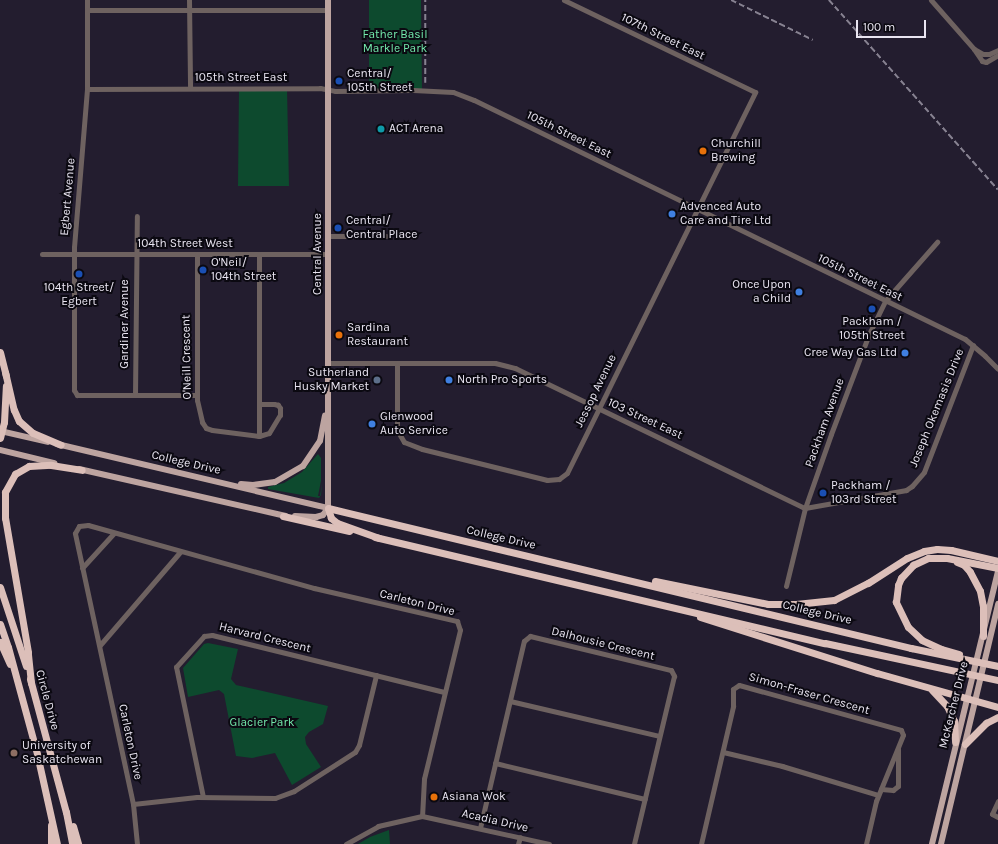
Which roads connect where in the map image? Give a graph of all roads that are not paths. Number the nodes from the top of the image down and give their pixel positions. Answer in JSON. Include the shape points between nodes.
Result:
{"nodes":[{"id":1,"x":87,"y":0,"type":"edge"},
{"id":2,"x":189,"y":0,"type":"edge"},
{"id":3,"x":328,"y":0,"type":"edge"},
{"id":4,"x":564,"y":0,"type":"edge"},
{"id":5,"x":931,"y":0,"type":"edge"},
{"id":6,"x":87,"y":10,"type":"junction"},
{"id":7,"x":188,"y":10,"type":"junction"},
{"id":8,"x":328,"y":10,"type":"junction"},
{"id":9,"x":974,"y":49,"type":"junction"},
{"id":10,"x":998,"y":50,"type":"edge"},
{"id":11,"x":998,"y":55,"type":"edge"},
{"id":12,"x":190,"y":88,"type":"junction"},
{"id":13,"x":87,"y":89,"type":"junction"},
{"id":14,"x":328,"y":90,"type":"junction"},
{"id":15,"x":755,"y":92,"type":"joint"},
{"id":16,"x":697,"y":209,"type":"junction"},
{"id":17,"x":137,"y":216,"type":"dead end"},
{"id":18,"x":329,"y":236,"type":"junction"},
{"id":19,"x":386,"y":236,"type":"dead end"},
{"id":20,"x":937,"y":242,"type":"dead end"},
{"id":21,"x":136,"y":253,"type":"junction"},
{"id":22,"x":42,"y":254,"type":"dead end"},
{"id":23,"x":74,"y":254,"type":"junction"},
{"id":24,"x":197,"y":254,"type":"junction"},
{"id":25,"x":259,"y":254,"type":"junction"},
{"id":26,"x":328,"y":254,"type":"junction"},
{"id":27,"x":885,"y":301,"type":"junction"},
{"id":28,"x":973,"y":345,"type":"junction"},
{"id":29,"x":0,"y":352,"type":"edge"},
{"id":30,"x":328,"y":363,"type":"junction"},
{"id":31,"x":397,"y":363,"type":"junction"},
{"id":32,"x":998,"y":369,"type":"edge"},
{"id":33,"x":5,"y":372,"type":"junction"},
{"id":34,"x":135,"y":395,"type":"junction"},
{"id":35,"x":197,"y":395,"type":"junction"},
{"id":36,"x":259,"y":404,"type":"junction"},
{"id":37,"x":328,"y":404,"type":"junction"},
{"id":38,"x":598,"y":408,"type":"junction"},
{"id":39,"x":1,"y":433,"type":"edge"},
{"id":40,"x":259,"y":436,"type":"junction"},
{"id":41,"x":61,"y":445,"type":"junction"},
{"id":42,"x":0,"y":450,"type":"edge"},
{"id":43,"x":82,"y":470,"type":"junction"},
{"id":44,"x":218,"y":482,"type":"junction"},
{"id":45,"x":328,"y":508,"type":"junction"},
{"id":46,"x":806,"y":508,"type":"junction"},
{"id":47,"x":283,"y":516,"type":"junction"},
{"id":48,"x":114,"y":533,"type":"junction"},
{"id":49,"x":379,"y":538,"type":"junction"},
{"id":50,"x":180,"y":552,"type":"junction"},
{"id":51,"x":948,"y":558,"type":"junction"},
{"id":52,"x":998,"y":561,"type":"edge"},
{"id":53,"x":82,"y":568,"type":"junction"},
{"id":54,"x":998,"y":568,"type":"edge"},
{"id":55,"x":998,"y":572,"type":"edge"},
{"id":56,"x":620,"y":577,"type":"junction"},
{"id":57,"x":786,"y":586,"type":"dead end"},
{"id":58,"x":0,"y":587,"type":"edge"},
{"id":59,"x":656,"y":603,"type":"junction"},
{"id":60,"x":998,"y":604,"type":"edge"},
{"id":61,"x":0,"y":624,"type":"edge"},
{"id":62,"x":984,"y":641,"type":"junction"},
{"id":63,"x":0,"y":642,"type":"edge"},
{"id":64,"x":100,"y":645,"type":"junction"},
{"id":65,"x":998,"y":665,"type":"edge"},
{"id":66,"x":14,"y":672,"type":"junction"},
{"id":67,"x":376,"y":675,"type":"junction"},
{"id":68,"x":998,"y":680,"type":"edge"},
{"id":69,"x":32,"y":683,"type":"junction"},
{"id":70,"x":930,"y":688,"type":"junction"},
{"id":71,"x":444,"y":692,"type":"junction"},
{"id":72,"x":967,"y":699,"type":"junction"},
{"id":73,"x":510,"y":701,"type":"junction"},
{"id":74,"x":974,"y":702,"type":"junction"},
{"id":75,"x":998,"y":708,"type":"edge"},
{"id":76,"x":998,"y":717,"type":"edge"},
{"id":77,"x":659,"y":736,"type":"junction"},
{"id":78,"x":955,"y":742,"type":"junction"},
{"id":79,"x":965,"y":744,"type":"junction"},
{"id":80,"x":897,"y":748,"type":"junction"},
{"id":81,"x":723,"y":752,"type":"junction"},
{"id":82,"x":495,"y":763,"type":"junction"},
{"id":83,"x":881,"y":789,"type":"junction"},
{"id":84,"x":878,"y":795,"type":"junction"},
{"id":85,"x":203,"y":797,"type":"junction"},
{"id":86,"x":645,"y":799,"type":"junction"},
{"id":87,"x":998,"y":801,"type":"edge"},
{"id":88,"x":133,"y":804,"type":"junction"},
{"id":89,"x":66,"y":812,"type":"junction"},
{"id":90,"x":422,"y":816,"type":"junction"},
{"id":91,"x":998,"y":817,"type":"edge"},
{"id":92,"x":52,"y":819,"type":"junction"},
{"id":93,"x":480,"y":828,"type":"junction"},
{"id":94,"x":520,"y":837,"type":"junction"},
{"id":95,"x":51,"y":844,"type":"edge"},
{"id":96,"x":57,"y":844,"type":"edge"},
{"id":97,"x":72,"y":844,"type":"edge"},
{"id":98,"x":78,"y":844,"type":"edge"},
{"id":99,"x":137,"y":844,"type":"edge"},
{"id":100,"x":346,"y":844,"type":"edge"},
{"id":101,"x":518,"y":844,"type":"edge"},
{"id":102,"x":549,"y":844,"type":"edge"},
{"id":103,"x":634,"y":844,"type":"edge"},
{"id":104,"x":701,"y":844,"type":"edge"},
{"id":105,"x":866,"y":844,"type":"edge"},
{"id":106,"x":932,"y":844,"type":"edge"},
{"id":107,"x":941,"y":844,"type":"edge"}],
"edges":[{"from":1,"to":6,"type":"street","name":"Egbert Avenue"},
{"from":2,"to":7,"type":"street"},
{"from":3,"to":8,"type":"main road","name":"Central Avenue"},
{"from":4,"to":15,"type":"street","name":"107th Street East"},
{"from":5,"to":9,"type":"street"},
{"from":6,"to":7,"type":"street"},
{"from":6,"to":13,"type":"street","name":"Egbert Avenue"},
{"from":7,"to":8,"type":"street"},
{"from":7,"to":12,"type":"street"},
{"from":8,"to":14,"type":"main road","name":"Central Avenue"},
{"from":9,"to":10,"type":"street","via":[[983,54]]},
{"from":9,"to":11,"type":"street","via":[[982,61],[986,62]]},
{"from":12,"to":13,"type":"street","name":"105th Street East"},
{"from":12,"to":14,"type":"street","name":"105th Street East"},
{"from":13,"to":23,"type":"street","name":"Egbert Avenue"},
{"from":14,"to":16,"type":"street","name":"105th Street East","via":[[453,92]]},
{"from":14,"to":18,"type":"main road","name":"Central Avenue"},
{"from":15,"to":16,"type":"street","name":"Jessop Avenue"},
{"from":16,"to":27,"type":"street","name":"105th Street East"},
{"from":16,"to":38,"type":"street","name":"Jessop Avenue"},
{"from":17,"to":21,"type":"street","name":"Gardiner Avenue"},
{"from":18,"to":19,"type":"street"},
{"from":18,"to":26,"type":"main road","name":"Central Avenue"},
{"from":20,"to":27,"type":"street","name":"Packham Avenue"},
{"from":21,"to":23,"type":"street","name":"104th Street West"},
{"from":21,"to":24,"type":"street","name":"104th Street West"},
{"from":21,"to":34,"type":"street","name":"Gardiner Avenue"},
{"from":22,"to":23,"type":"street","name":"104th Street West"},
{"from":23,"to":34,"type":"street","name":"Egbert Avenue","via":[[74,390],[77,395]]},
{"from":24,"to":25,"type":"street","name":"104th Street West"},
{"from":24,"to":35,"type":"street","name":"O'Neill Crescent"},
{"from":25,"to":26,"type":"street","name":"104th Street West"},
{"from":25,"to":36,"type":"street"},
{"from":26,"to":30,"type":"main road","name":"Central Avenue"},
{"from":27,"to":28,"type":"street","name":"105th Street East"},
{"from":27,"to":46,"type":"street","name":"Packham Avenue","via":[[851,380]]},
{"from":28,"to":32,"type":"street","name":"105th Street East"},
{"from":28,"to":46,"type":"street","name":"Joseph Okemasis Drive","via":[[924,472],[912,486],[906,490]]},
{"from":29,"to":33,"type":"highway"},
{"from":30,"to":31,"type":"street","name":"103 Street East"},
{"from":30,"to":37,"type":"main road","name":"Central Avenue"},
{"from":31,"to":38,"type":"street","name":"103 Street East","via":[[495,363],[509,366]]},
{"from":31,"to":38,"type":"street","name":"Jessop Avenue","via":[[397,430],[404,442],[422,450],[547,480],[559,479],[567,473]]},
{"from":33,"to":39,"type":"highway","via":[[6,398]]},
{"from":33,"to":41,"type":"highway","via":[[14,410],[20,421],[32,433]]},
{"from":34,"to":35,"type":"street"},
{"from":35,"to":40,"type":"street","name":"O'Neill Crescent","via":[[202,422],[206,428]]},
{"from":36,"to":40,"type":"street"},
{"from":36,"to":40,"type":"street","via":[[278,405],[281,411],[273,429]]},
{"from":37,"to":44,"type":"main road","via":[[320,440],[303,466],[275,482],[253,485]]},
{"from":37,"to":45,"type":"main road","name":"Central Avenue"},
{"from":38,"to":46,"type":"street","name":"103 Street East"},
{"from":39,"to":41,"type":"main road","name":"College Drive"},
{"from":41,"to":44,"type":"main road","name":"College Drive"},
{"from":42,"to":43,"type":"main road"},
{"from":43,"to":47,"type":"main road"},
{"from":43,"to":69,"type":"highway","via":[[45,465],[29,466],[15,474],[5,492],[5,518]]},
{"from":44,"to":45,"type":"main road","name":"College Drive"},
{"from":45,"to":47,"type":"main road","via":[[323,515],[316,517]]},
{"from":45,"to":49,"type":"highway","via":[[331,518],[337,523]]},
{"from":45,"to":56,"type":"highway","name":"College Drive"},
{"from":46,"to":57,"type":"street","name":"Packham Avenue"},
{"from":47,"to":49,"type":"highway"},
{"from":48,"to":50,"type":"street","name":"Carleton Drive"},
{"from":48,"to":53,"type":"street"},
{"from":48,"to":53,"type":"street","name":"Carleton Drive","via":[[88,525],[78,526],[75,533]]},
{"from":49,"to":59,"type":"highway"},
{"from":50,"to":64,"type":"street"},
{"from":50,"to":71,"type":"street","name":"Carleton Drive","via":[[314,588],[457,621],[460,630]]},
{"from":51,"to":54,"type":"highway"},
{"from":51,"to":62,"type":"highway","via":[[964,566],[975,579],[983,606]]},
{"from":51,"to":65,"type":"highway","via":[[922,560],[913,565],[901,578],[896,602],[903,619],[922,640],[941,649]]},
{"from":52,"to":56,"type":"highway","via":[[951,550],[924,551],[906,558],[868,583],[834,600],[796,604],[768,604],[635,577]]},
{"from":53,"to":64,"type":"street","name":"Carleton Drive"},
{"from":55,"to":62,"type":"main road","name":"McKercher Drive"},
{"from":56,"to":65,"type":"highway","name":"College Drive","via":[[911,648]]},
{"from":58,"to":69,"type":"highway","name":"Circle Drive"},
{"from":59,"to":68,"type":"highway"},
{"from":59,"to":70,"type":"highway"},
{"from":60,"to":62,"type":"main road","name":"McKercher Drive"},
{"from":61,"to":66,"type":"highway","name":"Circle Drive"},
{"from":62,"to":72,"type":"main road","name":"McKercher Drive"},
{"from":62,"to":74,"type":"main road","name":"McKercher Drive","via":[[978,690]]},
{"from":63,"to":66,"type":"highway"},
{"from":64,"to":88,"type":"street","name":"Carleton Drive"},
{"from":66,"to":92,"type":"highway","name":"Circle Drive"},
{"from":67,"to":71,"type":"street","name":"Harvard Crescent"},
{"from":67,"to":85,"type":"street","via":[[359,745],[349,757],[294,790],[275,798]]},
{"from":67,"to":85,"type":"street","name":"Harvard Crescent","via":[[212,635],[204,636],[176,667]]},
{"from":69,"to":89,"type":"highway","name":"Circle Drive"},
{"from":70,"to":72,"type":"highway"},
{"from":70,"to":78,"type":"highway","via":[[950,711],[954,721]]},
{"from":71,"to":90,"type":"street","name":"Carleton Drive","via":[[424,779]]},
{"from":72,"to":74,"type":"highway"},
{"from":72,"to":78,"type":"main road","name":"McKercher Drive"},
{"from":73,"to":77,"type":"street"},
{"from":73,"to":77,"type":"street","name":"Dalhousie Crescent","via":[[524,641],[530,636],[539,638],[671,670],[674,676]]},
{"from":73,"to":82,"type":"street","name":"Dalhousie Crescent"},
{"from":74,"to":75,"type":"highway"},
{"from":74,"to":79,"type":"main road","name":"McKercher Drive"},
{"from":76,"to":79,"type":"highway","via":[[986,723]]},
{"from":77,"to":86,"type":"street","name":"Dalhousie Crescent"},
{"from":78,"to":106,"type":"main road","name":"McKercher Drive"},
{"from":79,"to":107,"type":"main road","name":"McKercher Drive"},
{"from":80,"to":81,"type":"street","name":"Simon-Fraser Crescent","via":[[903,735],[901,730],[739,684],[733,689],[733,706]]},
{"from":80,"to":83,"type":"street","name":"Simon-Fraser Crescent"},
{"from":80,"to":83,"type":"street","name":"Simon-Fraser Crescent","via":[[898,786],[893,790]]},
{"from":81,"to":84,"type":"street","via":[[782,766]]},
{"from":81,"to":104,"type":"street","name":"Simon-Fraser Crescent"},
{"from":82,"to":86,"type":"street"},
{"from":82,"to":93,"type":"street","name":"Dalhousie Crescent"},
{"from":83,"to":84,"type":"street","name":"Simon-Fraser Crescent"},
{"from":84,"to":105,"type":"street","name":"Simon-Fraser Crescent"},
{"from":85,"to":88,"type":"street"},
{"from":86,"to":103,"type":"street","name":"Dalhousie Crescent"},
{"from":87,"to":91,"type":"street","via":[[992,814]]},
{"from":88,"to":99,"type":"street","name":"Carleton Drive"},
{"from":89,"to":97,"type":"highway","name":"Circle Drive"},
{"from":89,"to":98,"type":"highway","via":[[71,818]]},
{"from":90,"to":93,"type":"street","name":"Acadia Drive"},
{"from":90,"to":100,"type":"street","name":"Acadia Drive","via":[[378,826]]},
{"from":92,"to":95,"type":"highway"},
{"from":92,"to":96,"type":"highway","name":"Circle Drive"},
{"from":93,"to":94,"type":"street","name":"Acadia Drive"},
{"from":94,"to":101,"type":"street"},
{"from":94,"to":102,"type":"street","name":"Acadia Drive"}]}
